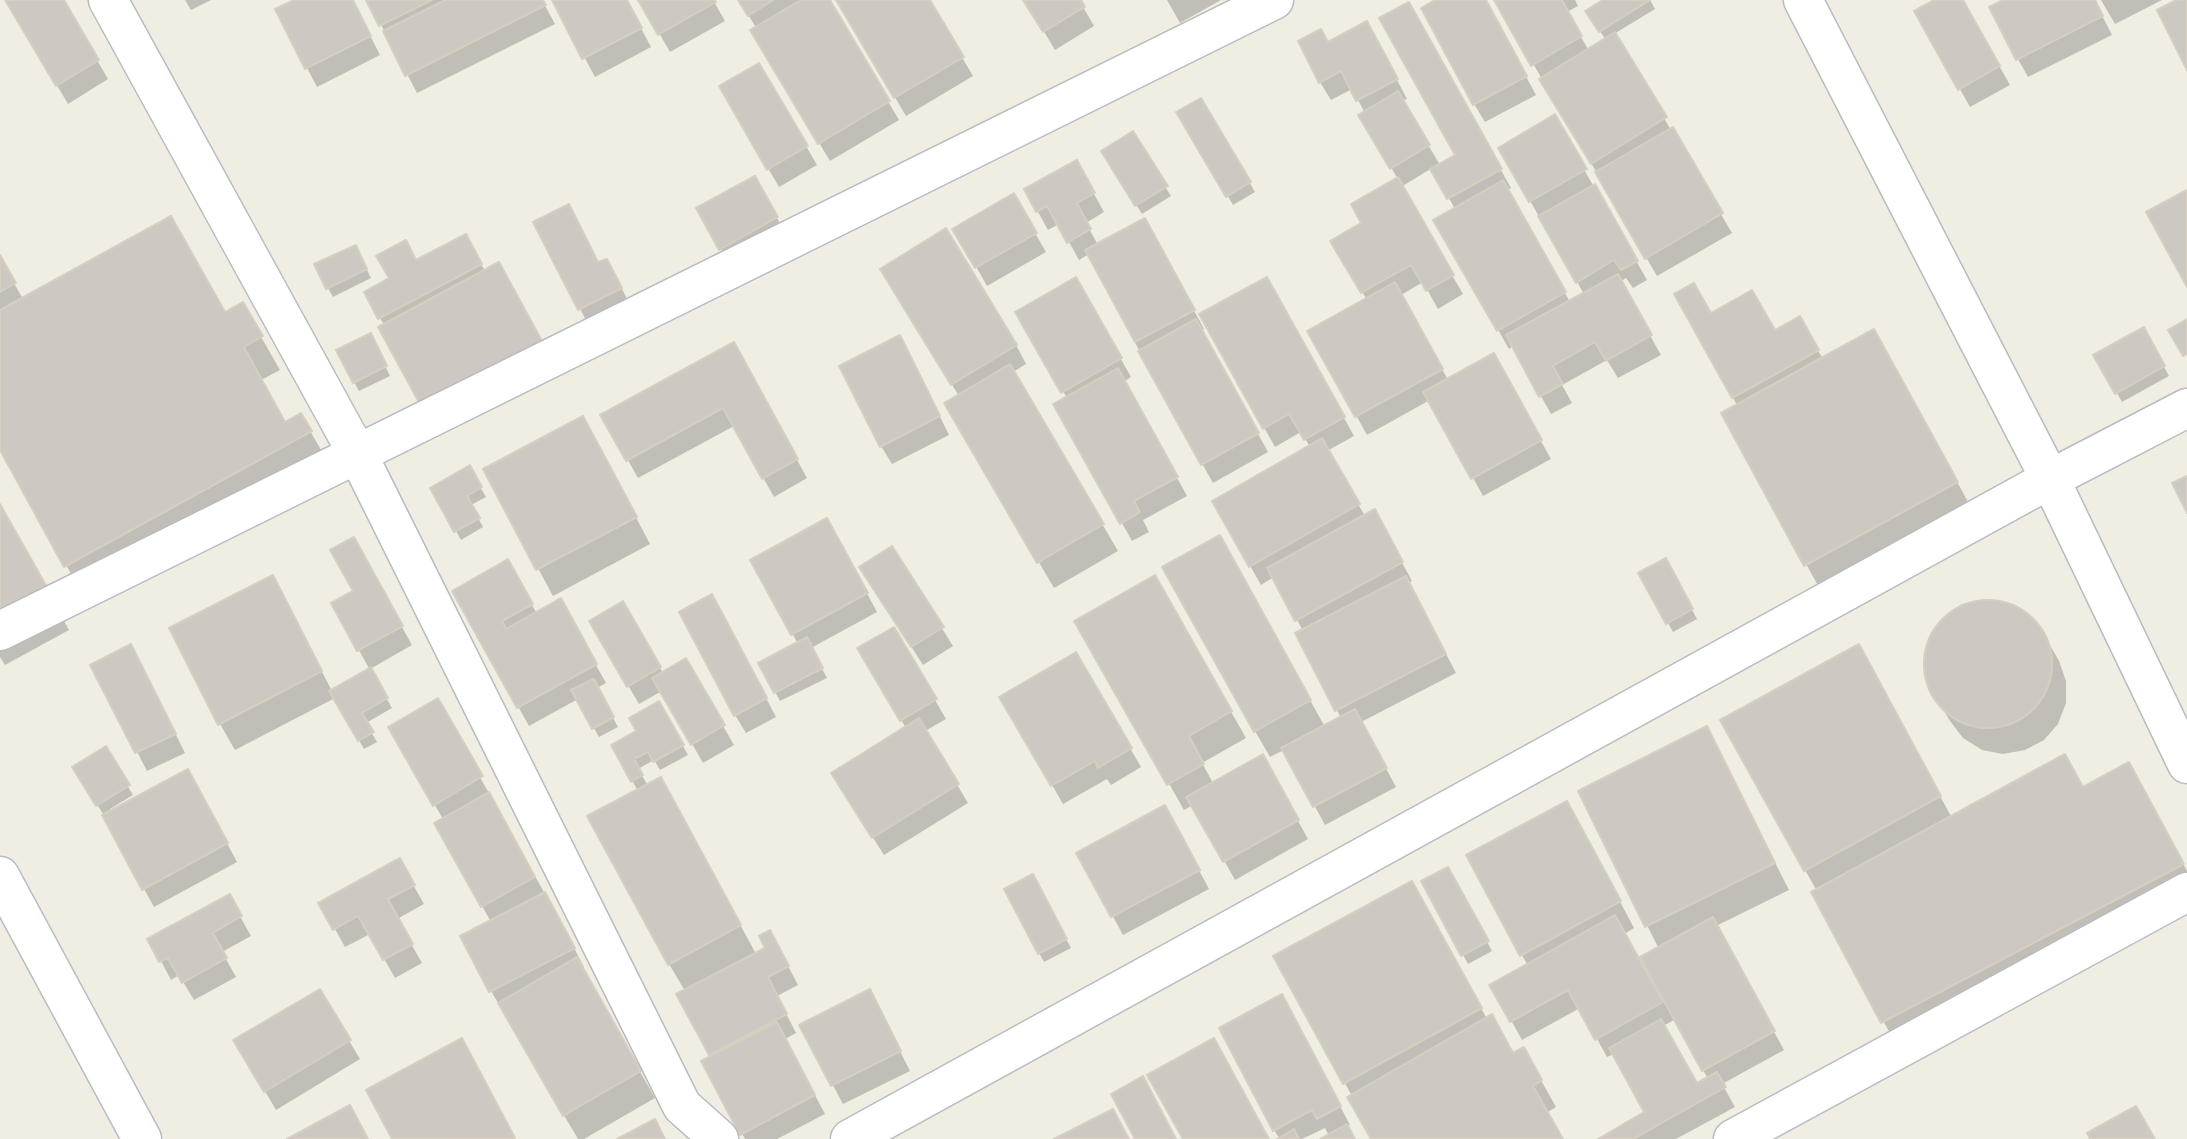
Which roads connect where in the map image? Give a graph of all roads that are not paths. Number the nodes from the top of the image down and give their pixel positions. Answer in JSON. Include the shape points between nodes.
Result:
{"nodes":[{"id":1,"x":108,"y":0,"type":"edge"},
{"id":2,"x":1274,"y":0,"type":"edge"},
{"id":3,"x":1803,"y":0,"type":"edge"},
{"id":4,"x":2187,"y":408,"type":"edge"},
{"id":5,"x":358,"y":455,"type":"junction"},
{"id":6,"x":2050,"y":479,"type":"junction"},
{"id":7,"x":0,"y":631,"type":"edge"},
{"id":8,"x":2187,"y":764,"type":"edge"},
{"id":9,"x":0,"y":876,"type":"edge"},
{"id":10,"x":2187,"y":892,"type":"edge"},
{"id":11,"x":142,"y":1139,"type":"edge"},
{"id":12,"x":719,"y":1139,"type":"edge"},
{"id":13,"x":849,"y":1139,"type":"edge"},
{"id":14,"x":1733,"y":1139,"type":"edge"}],
"edges":[{"from":1,"to":5,"type":"street"},
{"from":2,"to":5,"type":"street"},
{"from":3,"to":6,"type":"street"},
{"from":4,"to":6,"type":"street"},
{"from":5,"to":7,"type":"street"},
{"from":5,"to":12,"type":"street","via":[[682,1106]]},
{"from":6,"to":8,"type":"street"},
{"from":6,"to":13,"type":"street"},
{"from":9,"to":11,"type":"street"},
{"from":10,"to":14,"type":"street"}]}
